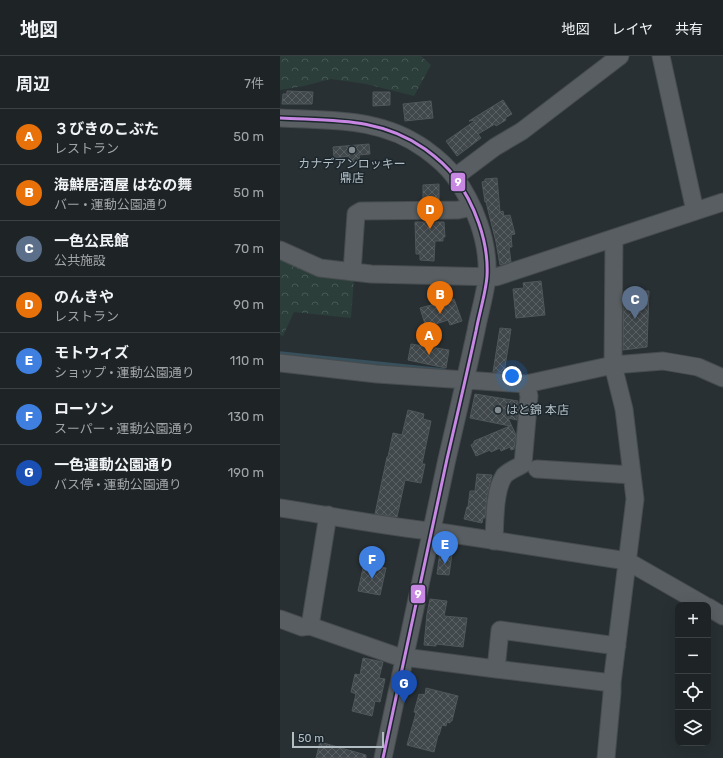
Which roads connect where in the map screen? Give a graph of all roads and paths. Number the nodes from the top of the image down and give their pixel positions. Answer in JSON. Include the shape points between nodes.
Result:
{"nodes":[{"id":1,"x":620,"y":56,"type":"edge"},
{"id":2,"x":661,"y":56,"type":"edge"},
{"id":3,"x":280,"y":118,"type":"edge"},
{"id":4,"x":455,"y":177,"type":"junction"},
{"id":5,"x":723,"y":202,"type":"edge"},
{"id":6,"x":472,"y":207,"type":"junction"},
{"id":7,"x":695,"y":211,"type":"junction"},
{"id":8,"x":614,"y":238,"type":"junction"},
{"id":9,"x":280,"y":250,"type":"edge"},
{"id":10,"x":352,"y":272,"type":"junction"},
{"id":11,"x":487,"y":276,"type":"junction"},
{"id":12,"x":280,"y":363,"type":"edge"},
{"id":13,"x":613,"y":365,"type":"junction"},
{"id":14,"x":723,"y":378,"type":"edge"},
{"id":15,"x":465,"y":380,"type":"junction"},
{"id":16,"x":526,"y":384,"type":"junction"},
{"id":17,"x":537,"y":469,"type":"dead end"},
{"id":18,"x":632,"y":475,"type":"junction"},
{"id":19,"x":280,"y":508,"type":"edge"},
{"id":20,"x":328,"y":515,"type":"junction"},
{"id":21,"x":431,"y":531,"type":"junction"},
{"id":22,"x":494,"y":541,"type":"junction"},
{"id":23,"x":627,"y":561,"type":"junction"},
{"id":24,"x":699,"y":602,"type":"edge"},
{"id":25,"x":711,"y":609,"type":"edge"},
{"id":26,"x":723,"y":616,"type":"edge"},
{"id":27,"x":280,"y":619,"type":"edge"},
{"id":28,"x":310,"y":626,"type":"junction"},
{"id":29,"x":617,"y":646,"type":"junction"},
{"id":30,"x":405,"y":656,"type":"junction"},
{"id":31,"x":496,"y":669,"type":"junction"},
{"id":32,"x":612,"y":683,"type":"junction"},
{"id":33,"x":383,"y":758,"type":"edge"},
{"id":34,"x":606,"y":758,"type":"edge"}],
"edges":[{"from":1,"to":4,"type":"street","via":[[522,131],[495,147]]},
{"from":2,"to":7,"type":"street"},
{"from":3,"to":4,"type":"street","via":[[360,122],[386,129],[410,139],[438,158]]},
{"from":4,"to":6,"type":"street"},
{"from":5,"to":7,"type":"street"},
{"from":6,"to":10,"type":"street","via":[[458,210],[361,211],[356,214]]},
{"from":6,"to":11,"type":"street","via":[[482,236]]},
{"from":7,"to":8,"type":"street"},
{"from":8,"to":11,"type":"street","via":[[496,277]]},
{"from":8,"to":13,"type":"street"},
{"from":9,"to":10,"type":"street","via":[[320,268]]},
{"from":10,"to":11,"type":"street"},
{"from":11,"to":15,"type":"street"},
{"from":12,"to":15,"type":"street","via":[[377,374]]},
{"from":13,"to":14,"type":"street","via":[[663,361],[698,367]]},
{"from":13,"to":16,"type":"street"},
{"from":13,"to":18,"type":"street","via":[[624,408]]},
{"from":15,"to":16,"type":"street"},
{"from":15,"to":21,"type":"street"},
{"from":16,"to":22,"type":"street","via":[[529,396],[522,464],[505,474],[499,486]]},
{"from":17,"to":18,"type":"street"},
{"from":18,"to":23,"type":"street","via":[[635,499]]},
{"from":19,"to":20,"type":"street"},
{"from":20,"to":21,"type":"street"},
{"from":20,"to":28,"type":"street"},
{"from":21,"to":22,"type":"street"},
{"from":21,"to":30,"type":"street"},
{"from":22,"to":23,"type":"street"},
{"from":23,"to":24,"type":"street"},
{"from":23,"to":29,"type":"street"},
{"from":25,"to":26,"type":"street"},
{"from":27,"to":28,"type":"street","via":[[302,627]]},
{"from":28,"to":30,"type":"street","via":[[396,656]]},
{"from":29,"to":31,"type":"street","via":[[500,630]]},
{"from":29,"to":32,"type":"street"},
{"from":30,"to":31,"type":"street"},
{"from":30,"to":33,"type":"street"},
{"from":31,"to":32,"type":"street"},
{"from":32,"to":34,"type":"street"}]}
